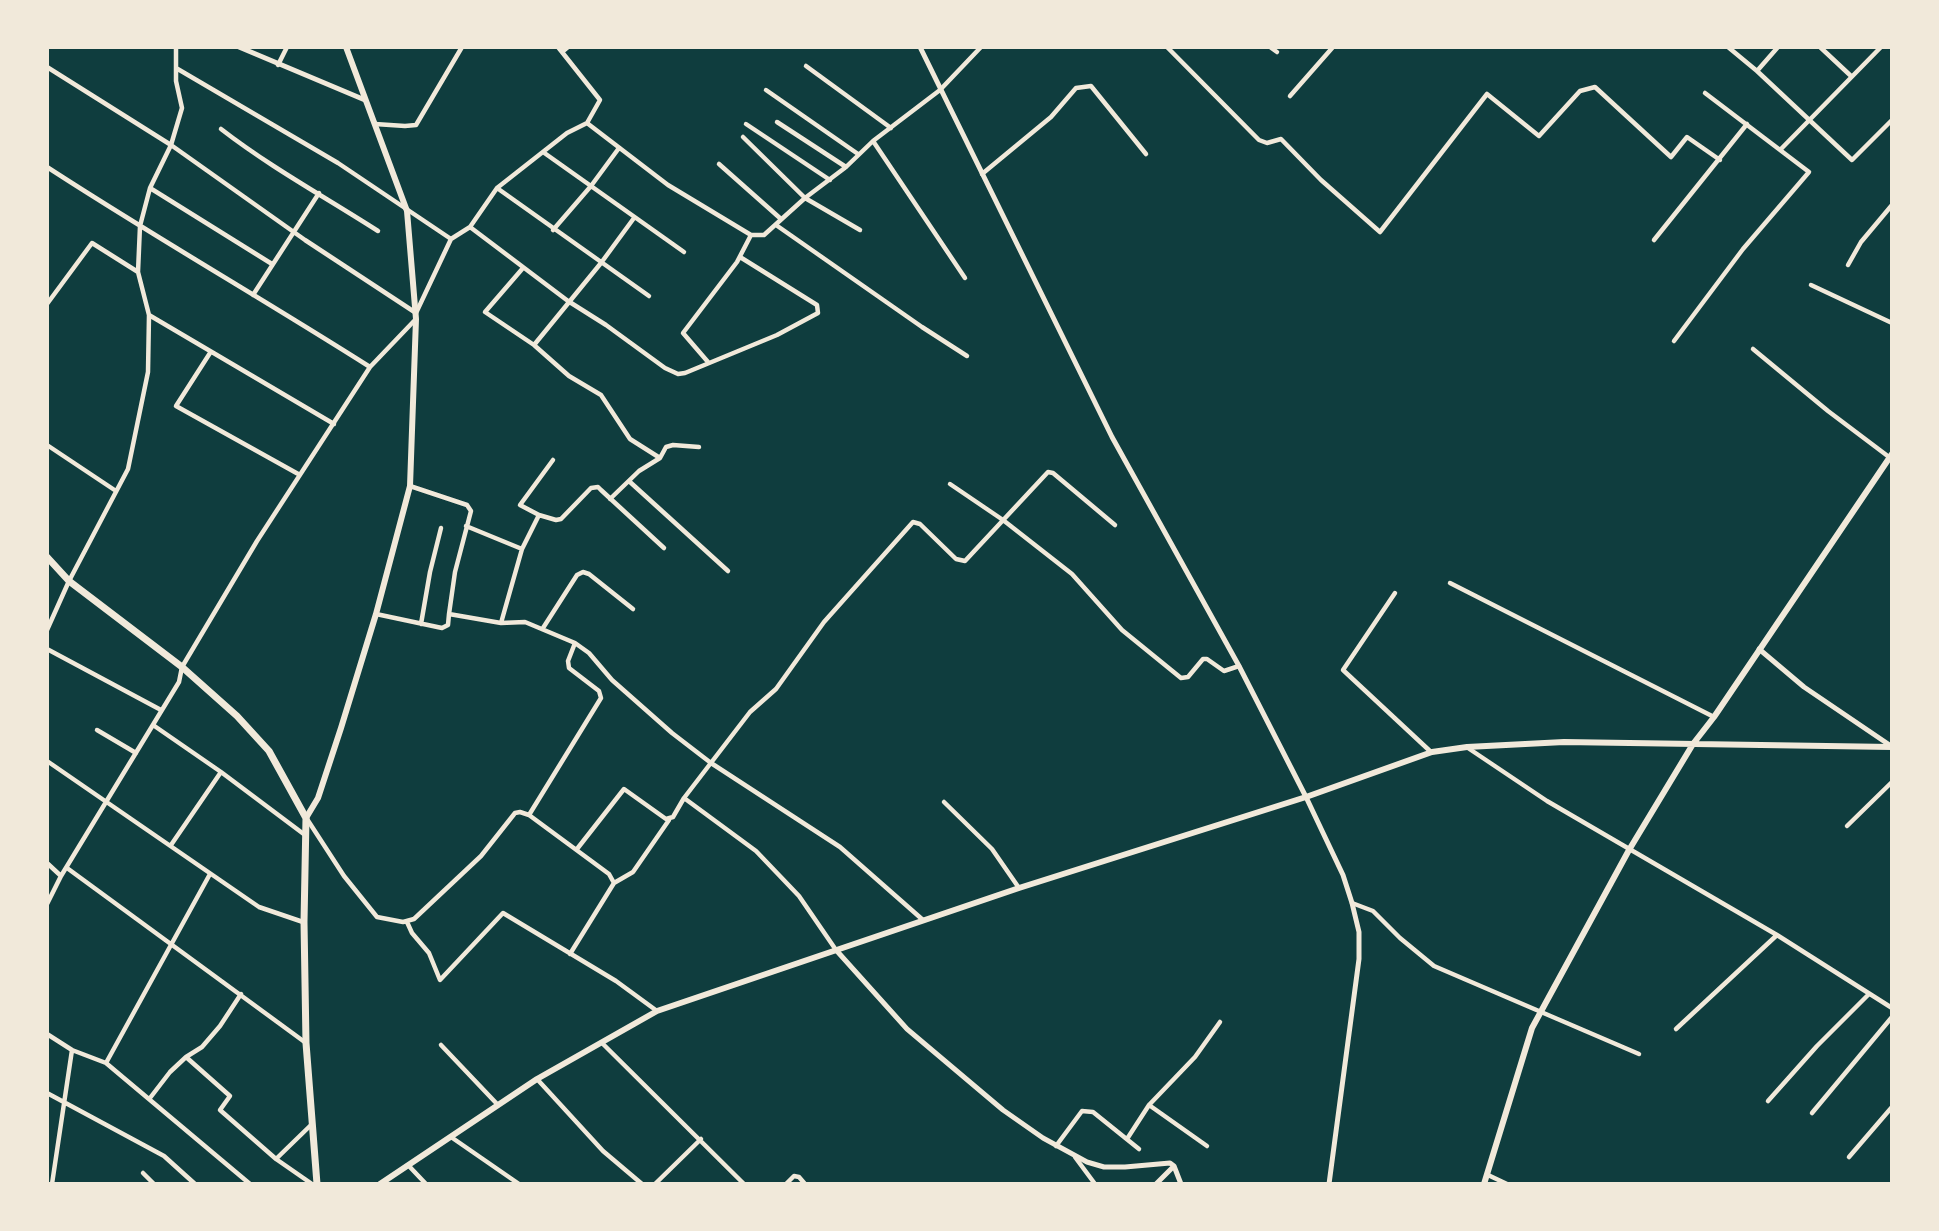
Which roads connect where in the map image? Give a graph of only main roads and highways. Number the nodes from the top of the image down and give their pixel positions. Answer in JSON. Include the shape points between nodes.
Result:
{"nodes":[{"id":1,"x":346,"y":47,"type":"edge"},
{"id":2,"x":1891,"y":456,"type":"edge"},
{"id":3,"x":47,"y":557,"type":"edge"},
{"id":4,"x":1693,"y":744,"type":"junction"},
{"id":5,"x":1892,"y":747,"type":"edge"},
{"id":6,"x":306,"y":818,"type":"junction"},
{"id":7,"x":314,"y":1184,"type":"edge"},
{"id":8,"x":380,"y":1184,"type":"edge"},
{"id":9,"x":1485,"y":1184,"type":"edge"}],
"edges":[{"from":1,"to":6,"type":"main road","via":[[407,211],[416,316],[410,486],[376,614],[318,798]]},
{"from":2,"to":4,"type":"main road"},
{"from":3,"to":6,"type":"highway","via":[[69,581],[237,716],[269,751]]},
{"from":4,"to":5,"type":"main road"},
{"from":4,"to":8,"type":"main road","via":[[1564,742],[1432,752],[923,920],[657,1011],[537,1079]]},
{"from":4,"to":9,"type":"main road","via":[[1532,1028]]},
{"from":6,"to":7,"type":"highway","via":[[306,1043]]}]}
